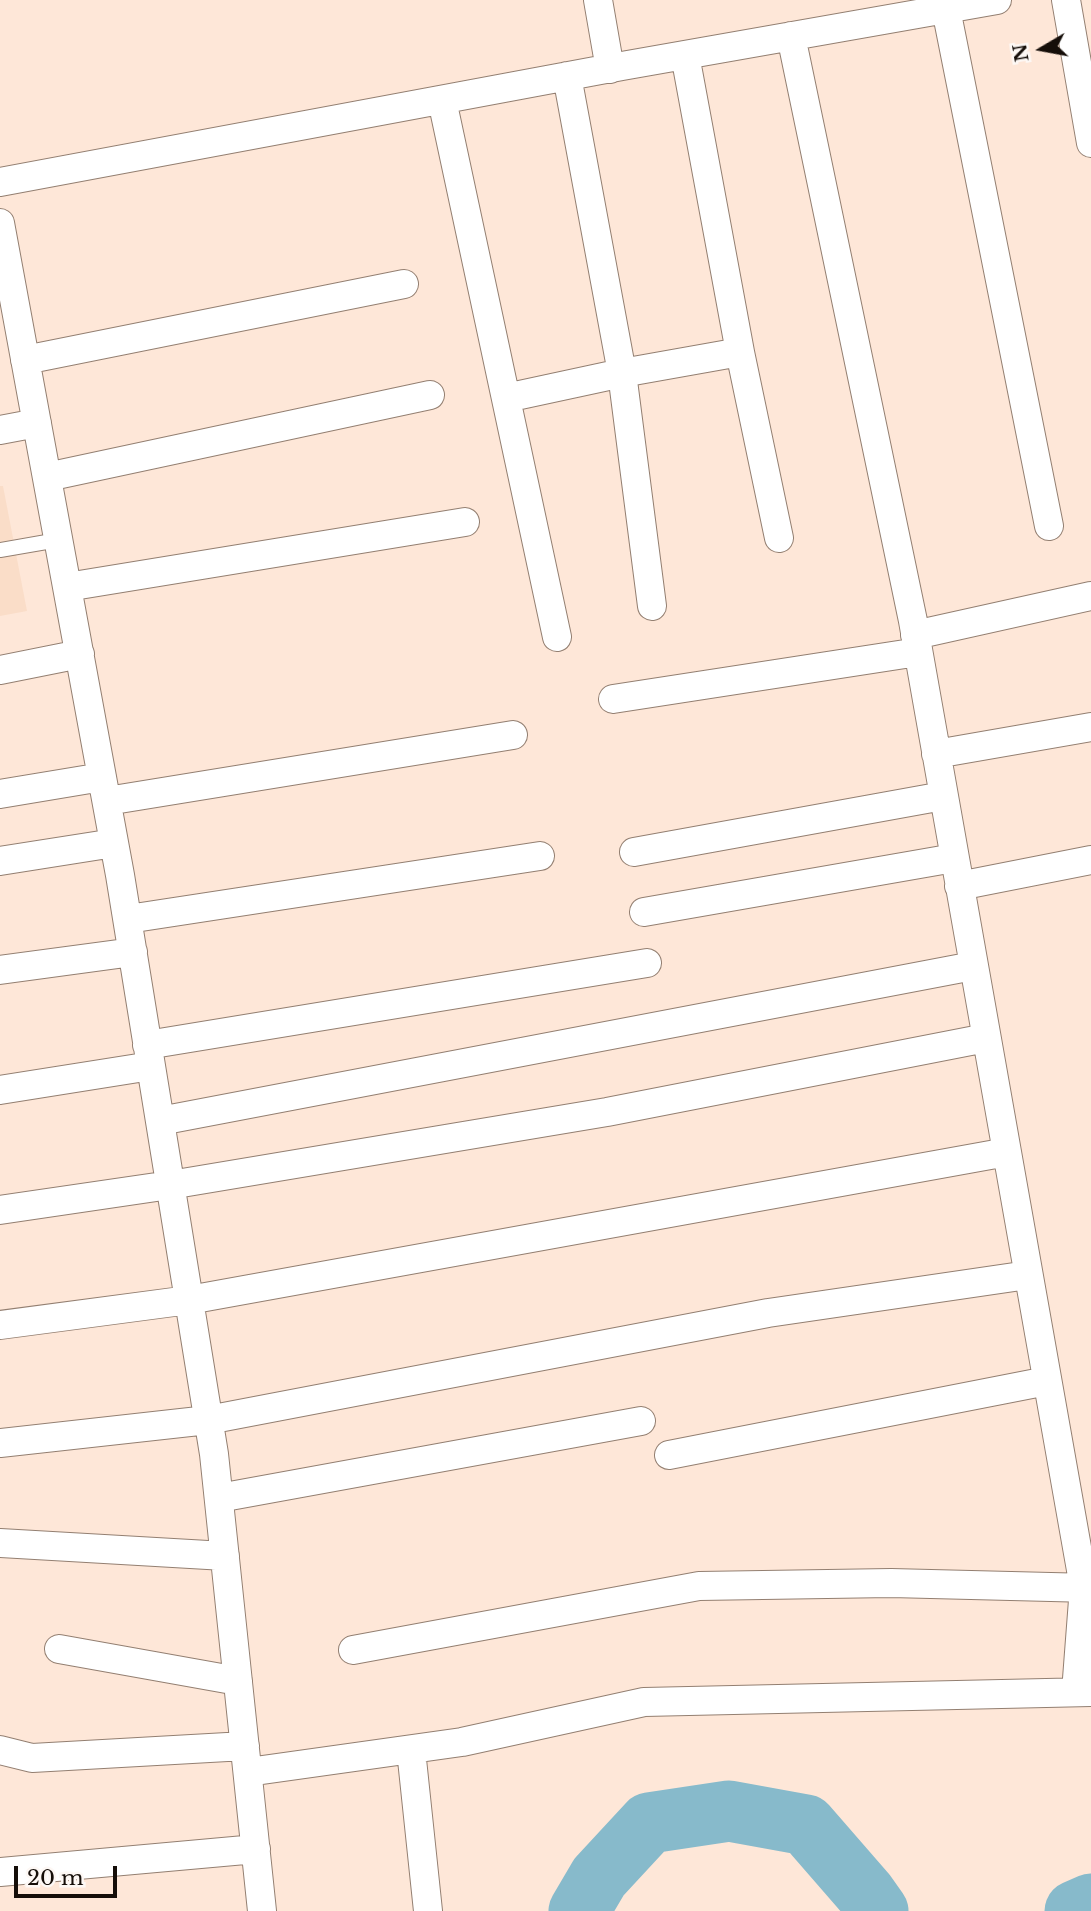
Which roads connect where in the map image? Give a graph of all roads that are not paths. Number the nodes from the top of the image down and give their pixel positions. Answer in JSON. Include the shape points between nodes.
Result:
{"nodes":[{"id":1,"x":598,"y":0,"type":"edge"},
{"id":2,"x":997,"y":0,"type":"edge"},
{"id":3,"x":1066,"y":0,"type":"edge"},
{"id":4,"x":946,"y":9,"type":"junction"},
{"id":5,"x":880,"y":10,"type":"edge"},
{"id":6,"x":792,"y":36,"type":"junction"},
{"id":7,"x":685,"y":55,"type":"junction"},
{"id":8,"x":610,"y":69,"type":"junction"},
{"id":9,"x":566,"y":76,"type":"junction"},
{"id":10,"x":442,"y":100,"type":"junction"},
{"id":11,"x":1091,"y":143,"type":"edge"},
{"id":12,"x":0,"y":182,"type":"edge"},
{"id":13,"x":0,"y":223,"type":"edge"},
{"id":14,"x":404,"y":284,"type":"dead end"},
{"id":15,"x":8,"y":311,"type":"edge"},
{"id":16,"x":740,"y":352,"type":"junction"},
{"id":17,"x":25,"y":360,"type":"junction"},
{"id":18,"x":622,"y":373,"type":"junction"},
{"id":19,"x":430,"y":395,"type":"dead end"},
{"id":20,"x":506,"y":398,"type":"junction"},
{"id":21,"x":37,"y":423,"type":"junction"},
{"id":22,"x":0,"y":430,"type":"edge"},
{"id":23,"x":47,"y":477,"type":"junction"},
{"id":24,"x":465,"y":522,"type":"dead end"},
{"id":25,"x":1049,"y":526,"type":"dead end"},
{"id":26,"x":779,"y":538,"type":"dead end"},
{"id":27,"x":58,"y":540,"type":"junction"},
{"id":28,"x":0,"y":550,"type":"edge"},
{"id":29,"x":67,"y":587,"type":"junction"},
{"id":30,"x":1091,"y":596,"type":"edge"},
{"id":31,"x":652,"y":606,"type":"dead end"},
{"id":32,"x":557,"y":637,"type":"dead end"},
{"id":33,"x":916,"y":643,"type":"junction"},
{"id":34,"x":80,"y":654,"type":"junction"},
{"id":35,"x":0,"y":670,"type":"edge"},
{"id":36,"x":613,"y":699,"type":"dead end"},
{"id":37,"x":1091,"y":727,"type":"edge"},
{"id":38,"x":513,"y":735,"type":"dead end"},
{"id":39,"x":936,"y":754,"type":"junction"},
{"id":40,"x":104,"y":789,"type":"junction"},
{"id":41,"x":0,"y":794,"type":"edge"},
{"id":42,"x":943,"y":796,"type":"junction"},
{"id":43,"x":114,"y":843,"type":"junction"},
{"id":44,"x":634,"y":852,"type":"dead end"},
{"id":45,"x":540,"y":856,"type":"dead end"},
{"id":46,"x":954,"y":858,"type":"junction"},
{"id":47,"x":1091,"y":860,"type":"edge"},
{"id":48,"x":0,"y":861,"type":"edge"},
{"id":49,"x":959,"y":886,"type":"junction"},
{"id":50,"x":644,"y":912,"type":"dead end"},
{"id":51,"x":128,"y":919,"type":"junction"},
{"id":52,"x":133,"y":952,"type":"junction"},
{"id":53,"x":647,"y":963,"type":"dead end"},
{"id":54,"x":973,"y":966,"type":"junction"},
{"id":55,"x":0,"y":970,"type":"edge"},
{"id":56,"x":986,"y":1038,"type":"junction"},
{"id":57,"x":149,"y":1055,"type":"junction"},
{"id":58,"x":0,"y":1090,"type":"edge"},
{"id":59,"x":160,"y":1121,"type":"junction"},
{"id":60,"x":1007,"y":1152,"type":"junction"},
{"id":61,"x":170,"y":1185,"type":"junction"},
{"id":62,"x":0,"y":1210,"type":"edge"},
{"id":63,"x":1028,"y":1275,"type":"junction"},
{"id":64,"x":189,"y":1300,"type":"junction"},
{"id":65,"x":0,"y":1325,"type":"edge"},
{"id":66,"x":1047,"y":1381,"type":"junction"},
{"id":67,"x":208,"y":1420,"type":"junction"},
{"id":68,"x":641,"y":1421,"type":"dead end"},
{"id":69,"x":0,"y":1443,"type":"edge"},
{"id":70,"x":669,"y":1455,"type":"dead end"},
{"id":71,"x":219,"y":1498,"type":"junction"},
{"id":72,"x":0,"y":1543,"type":"edge"},
{"id":73,"x":225,"y":1556,"type":"junction"},
{"id":74,"x":1088,"y":1588,"type":"edge"},
{"id":75,"x":59,"y":1649,"type":"dead end"},
{"id":76,"x":353,"y":1650,"type":"dead end"},
{"id":77,"x":238,"y":1681,"type":"junction"},
{"id":78,"x":1084,"y":1692,"type":"edge"},
{"id":79,"x":0,"y":1749,"type":"edge"},
{"id":80,"x":411,"y":1750,"type":"junction"},
{"id":81,"x":246,"y":1759,"type":"junction"},
{"id":82,"x":256,"y":1849,"type":"junction"},
{"id":83,"x":0,"y":1872,"type":"edge"},
{"id":84,"x":262,"y":1911,"type":"edge"},
{"id":85,"x":428,"y":1911,"type":"edge"}],
"edges":[{"from":1,"to":8,"type":"street"},
{"from":2,"to":4,"type":"street"},
{"from":3,"to":11,"type":"street"},
{"from":4,"to":5,"type":"street"},
{"from":4,"to":25,"type":"street"},
{"from":5,"to":6,"type":"street"},
{"from":6,"to":7,"type":"street"},
{"from":6,"to":33,"type":"street"},
{"from":7,"to":8,"type":"street"},
{"from":7,"to":16,"type":"street"},
{"from":8,"to":9,"type":"street"},
{"from":9,"to":10,"type":"street"},
{"from":9,"to":18,"type":"street"},
{"from":10,"to":12,"type":"street"},
{"from":10,"to":20,"type":"street"},
{"from":13,"to":15,"type":"street"},
{"from":14,"to":17,"type":"street"},
{"from":15,"to":17,"type":"street"},
{"from":16,"to":18,"type":"street"},
{"from":16,"to":26,"type":"street"},
{"from":17,"to":21,"type":"street"},
{"from":18,"to":20,"type":"street"},
{"from":18,"to":31,"type":"street"},
{"from":19,"to":23,"type":"street"},
{"from":20,"to":32,"type":"street"},
{"from":21,"to":22,"type":"street"},
{"from":21,"to":23,"type":"street"},
{"from":23,"to":27,"type":"street"},
{"from":24,"to":29,"type":"street"},
{"from":27,"to":28,"type":"lane"},
{"from":27,"to":29,"type":"street"},
{"from":29,"to":34,"type":"street"},
{"from":30,"to":33,"type":"street"},
{"from":33,"to":36,"type":"street"},
{"from":33,"to":39,"type":"street"},
{"from":34,"to":35,"type":"street"},
{"from":34,"to":40,"type":"street"},
{"from":37,"to":39,"type":"street"},
{"from":38,"to":40,"type":"street"},
{"from":39,"to":42,"type":"street"},
{"from":40,"to":41,"type":"street"},
{"from":40,"to":43,"type":"street"},
{"from":42,"to":44,"type":"street"},
{"from":42,"to":46,"type":"street"},
{"from":43,"to":48,"type":"street"},
{"from":43,"to":51,"type":"street"},
{"from":45,"to":51,"type":"street"},
{"from":46,"to":49,"type":"street"},
{"from":46,"to":50,"type":"street"},
{"from":47,"to":49,"type":"street"},
{"from":49,"to":54,"type":"street"},
{"from":51,"to":52,"type":"street"},
{"from":52,"to":55,"type":"street"},
{"from":52,"to":57,"type":"street"},
{"from":53,"to":57,"type":"street"},
{"from":54,"to":56,"type":"street"},
{"from":54,"to":59,"type":"street"},
{"from":56,"to":60,"type":"street"},
{"from":56,"to":61,"type":"street","via":[[607,1112]]},
{"from":57,"to":58,"type":"street"},
{"from":57,"to":59,"type":"street"},
{"from":59,"to":61,"type":"street"},
{"from":60,"to":63,"type":"street"},
{"from":60,"to":64,"type":"street"},
{"from":61,"to":62,"type":"street"},
{"from":61,"to":64,"type":"street"},
{"from":63,"to":66,"type":"street"},
{"from":63,"to":67,"type":"street","via":[[768,1313]]},
{"from":64,"to":65,"type":"street"},
{"from":64,"to":67,"type":"street"},
{"from":66,"to":70,"type":"street"},
{"from":66,"to":74,"type":"street"},
{"from":67,"to":69,"type":"street"},
{"from":67,"to":71,"type":"street"},
{"from":68,"to":71,"type":"street"},
{"from":71,"to":73,"type":"street"},
{"from":72,"to":73,"type":"street"},
{"from":73,"to":77,"type":"street"},
{"from":74,"to":76,"type":"street","via":[[891,1583],[699,1586]]},
{"from":74,"to":78,"type":"street"},
{"from":75,"to":77,"type":"street"},
{"from":77,"to":81,"type":"street"},
{"from":78,"to":80,"type":"street","via":[[644,1702]]},
{"from":79,"to":81,"type":"street","via":[[32,1758]]},
{"from":80,"to":81,"type":"street"},
{"from":80,"to":85,"type":"street"},
{"from":81,"to":82,"type":"street"},
{"from":82,"to":83,"type":"street"},
{"from":82,"to":84,"type":"street"}]}
